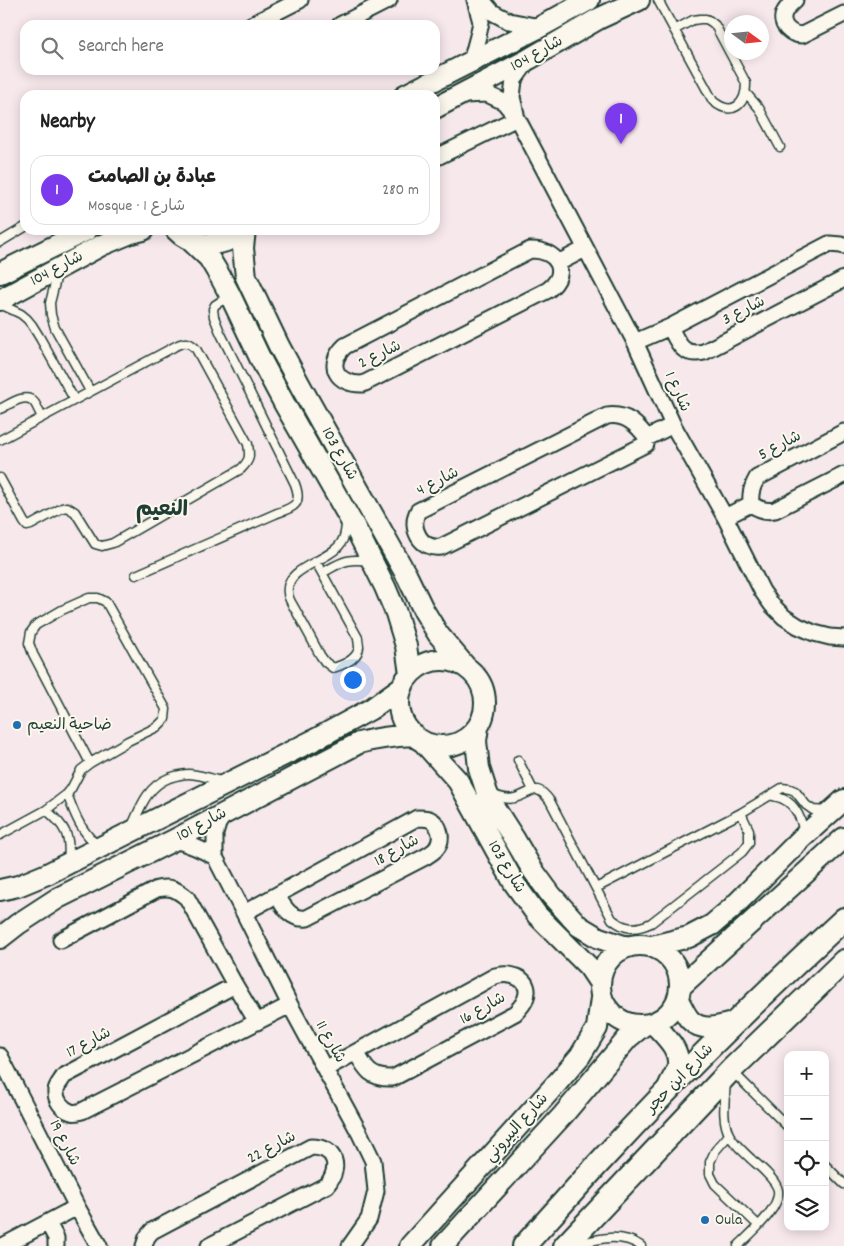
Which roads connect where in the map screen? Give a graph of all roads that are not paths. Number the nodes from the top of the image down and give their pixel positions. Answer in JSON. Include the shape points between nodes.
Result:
{"nodes":[{"id":1,"x":300,"y":0,"type":"edge"},
{"id":2,"x":389,"y":0,"type":"edge"},
{"id":3,"x":475,"y":0,"type":"edge"},
{"id":4,"x":482,"y":0,"type":"edge"},
{"id":5,"x":589,"y":0,"type":"edge"},
{"id":6,"x":639,"y":0,"type":"edge"},
{"id":7,"x":658,"y":0,"type":"edge"},
{"id":8,"x":795,"y":0,"type":"edge"},
{"id":9,"x":844,"y":14,"type":"edge"},
{"id":10,"x":261,"y":20,"type":"edge"},
{"id":11,"x":350,"y":20,"type":"edge"},
{"id":12,"x":540,"y":27,"type":"junction"},
{"id":13,"x":674,"y":30,"type":"junction"},
{"id":14,"x":529,"y":59,"type":"junction"},
{"id":15,"x":471,"y":62,"type":"junction"},
{"id":16,"x":415,"y":90,"type":"edge"},
{"id":17,"x":746,"y":93,"type":"junction"},
{"id":18,"x":460,"y":95,"type":"junction"},
{"id":19,"x":440,"y":105,"type":"edge"},
{"id":20,"x":517,"y":118,"type":"junction"},
{"id":21,"x":780,"y":147,"type":"dead end"},
{"id":22,"x":440,"y":156,"type":"edge"},
{"id":23,"x":20,"y":230,"type":"edge"},
{"id":24,"x":77,"y":235,"type":"edge"},
{"id":25,"x":126,"y":235,"type":"edge"},
{"id":26,"x":179,"y":235,"type":"edge"},
{"id":27,"x":182,"y":235,"type":"edge"},
{"id":28,"x":237,"y":235,"type":"edge"},
{"id":29,"x":244,"y":235,"type":"edge"},
{"id":30,"x":0,"y":242,"type":"edge"},
{"id":31,"x":844,"y":246,"type":"edge"},
{"id":32,"x":585,"y":249,"type":"junction"},
{"id":33,"x":558,"y":264,"type":"junction"},
{"id":34,"x":57,"y":269,"type":"junction"},
{"id":35,"x":0,"y":273,"type":"edge"},
{"id":36,"x":844,"y":279,"type":"edge"},
{"id":37,"x":230,"y":295,"type":"junction"},
{"id":38,"x":0,"y":300,"type":"edge"},
{"id":39,"x":0,"y":304,"type":"edge"},
{"id":40,"x":670,"y":327,"type":"junction"},
{"id":41,"x":635,"y":342,"type":"junction"},
{"id":42,"x":90,"y":391,"type":"junction"},
{"id":43,"x":74,"y":399,"type":"junction"},
{"id":44,"x":0,"y":409,"type":"edge"},
{"id":45,"x":42,"y":417,"type":"junction"},
{"id":46,"x":673,"y":425,"type":"junction"},
{"id":47,"x":844,"y":432,"type":"edge"},
{"id":48,"x":1,"y":438,"type":"edge"},
{"id":49,"x":647,"y":438,"type":"junction"},
{"id":50,"x":844,"y":475,"type":"edge"},
{"id":51,"x":0,"y":478,"type":"edge"},
{"id":52,"x":751,"y":504,"type":"junction"},
{"id":53,"x":347,"y":514,"type":"junction"},
{"id":54,"x":725,"y":517,"type":"junction"},
{"id":55,"x":316,"y":562,"type":"junction"},
{"id":56,"x":372,"y":562,"type":"junction"},
{"id":57,"x":322,"y":573,"type":"junction"},
{"id":58,"x":136,"y":575,"type":"dead end"},
{"id":59,"x":844,"y":638,"type":"edge"},
{"id":60,"x":466,"y":666,"type":"junction"},
{"id":61,"x":406,"y":680,"type":"junction"},
{"id":62,"x":478,"y":727,"type":"junction"},
{"id":63,"x":419,"y":739,"type":"junction"},
{"id":64,"x":518,"y":760,"type":"dead end"},
{"id":65,"x":90,"y":763,"type":"junction"},
{"id":66,"x":228,"y":783,"type":"junction"},
{"id":67,"x":533,"y":790,"type":"junction"},
{"id":68,"x":487,"y":793,"type":"junction"},
{"id":69,"x":67,"y":794,"type":"junction"},
{"id":70,"x":771,"y":795,"type":"junction"},
{"id":71,"x":838,"y":806,"type":"edge"},
{"id":72,"x":46,"y":810,"type":"junction"},
{"id":73,"x":225,"y":813,"type":"junction"},
{"id":74,"x":741,"y":814,"type":"junction"},
{"id":75,"x":129,"y":832,"type":"junction"},
{"id":76,"x":0,"y":835,"type":"edge"},
{"id":77,"x":803,"y":837,"type":"junction"},
{"id":78,"x":844,"y":838,"type":"edge"},
{"id":79,"x":174,"y":840,"type":"junction"},
{"id":80,"x":100,"y":847,"type":"junction"},
{"id":81,"x":215,"y":857,"type":"junction"},
{"id":82,"x":68,"y":863,"type":"junction"},
{"id":83,"x":596,"y":888,"type":"junction"},
{"id":84,"x":0,"y":890,"type":"edge"},
{"id":85,"x":277,"y":895,"type":"junction"},
{"id":86,"x":244,"y":913,"type":"junction"},
{"id":87,"x":844,"y":919,"type":"edge"},
{"id":88,"x":0,"y":938,"type":"edge"},
{"id":89,"x":61,"y":940,"type":"dead end"},
{"id":90,"x":652,"y":946,"type":"junction"},
{"id":91,"x":627,"y":947,"type":"junction"},
{"id":92,"x":844,"y":961,"type":"edge"},
{"id":93,"x":235,"y":985,"type":"junction"},
{"id":94,"x":600,"y":990,"type":"junction"},
{"id":95,"x":679,"y":993,"type":"junction"},
{"id":96,"x":290,"y":1005,"type":"junction"},
{"id":97,"x":257,"y":1022,"type":"junction"},
{"id":98,"x":736,"y":1022,"type":"junction"},
{"id":99,"x":649,"y":1024,"type":"junction"},
{"id":100,"x":356,"y":1052,"type":"junction"},
{"id":101,"x":0,"y":1056,"type":"edge"},
{"id":102,"x":325,"y":1069,"type":"junction"},
{"id":103,"x":728,"y":1072,"type":"junction"},
{"id":104,"x":664,"y":1095,"type":"junction"},
{"id":105,"x":784,"y":1123,"type":"edge"},
{"id":106,"x":730,"y":1135,"type":"junction"},
{"id":107,"x":598,"y":1164,"type":"junction"},
{"id":108,"x":829,"y":1169,"type":"edge"},
{"id":109,"x":844,"y":1184,"type":"edge"},
{"id":110,"x":620,"y":1187,"type":"junction"},
{"id":111,"x":568,"y":1197,"type":"junction"},
{"id":112,"x":77,"y":1207,"type":"junction"},
{"id":113,"x":590,"y":1219,"type":"junction"},
{"id":114,"x":48,"y":1223,"type":"junction"},
{"id":115,"x":758,"y":1225,"type":"junction"},
{"id":116,"x":3,"y":1246,"type":"edge"},
{"id":117,"x":56,"y":1246,"type":"edge"},
{"id":118,"x":99,"y":1246,"type":"edge"},
{"id":119,"x":144,"y":1246,"type":"edge"},
{"id":120,"x":209,"y":1246,"type":"edge"},
{"id":121,"x":350,"y":1246,"type":"edge"},
{"id":122,"x":410,"y":1246,"type":"edge"},
{"id":123,"x":443,"y":1246,"type":"edge"},
{"id":124,"x":524,"y":1246,"type":"edge"},
{"id":125,"x":565,"y":1246,"type":"edge"},
{"id":126,"x":570,"y":1246,"type":"edge"},
{"id":127,"x":641,"y":1246,"type":"edge"},
{"id":128,"x":738,"y":1246,"type":"edge"}],
"edges":[{"from":1,"to":10,"type":"street"},
{"from":2,"to":11,"type":"street"},
{"from":3,"to":15,"type":"street","via":[[480,22]]},
{"from":4,"to":12,"type":"street","via":[[492,12],[509,21]]},
{"from":5,"to":12,"type":"street","name":"شارع 104"},
{"from":6,"to":14,"type":"street","name":"شارع 104","via":[[598,19]]},
{"from":7,"to":13,"type":"lane"},
{"from":8,"to":9,"type":"street","via":[[783,18],[785,27],[798,35]]},
{"from":12,"to":15,"type":"street","name":"شارع 104"},
{"from":13,"to":17,"type":"lane","via":[[700,19],[715,25],[746,83]]},
{"from":13,"to":17,"type":"lane","via":[[713,101],[720,107],[732,108],[744,100]]},
{"from":14,"to":18,"type":"street","name":"شارع 104"},
{"from":14,"to":20,"type":"street","name":"شارع 1","via":[[514,80],[512,97]]},
{"from":15,"to":16,"type":"street","name":"شارع 104"},
{"from":17,"to":21,"type":"lane","via":[[759,108]]},
{"from":18,"to":19,"type":"street","name":"شارع 104"},
{"from":18,"to":20,"type":"street","name":"شارع 1","via":[[487,94],[504,102]]},
{"from":20,"to":22,"type":"street"},
{"from":20,"to":32,"type":"street","name":"شارع 1"},
{"from":23,"to":30,"type":"lane"},
{"from":24,"to":35,"type":"street","name":"شارع 104"},
{"from":25,"to":34,"type":"street","name":"شارع 104"},
{"from":26,"to":37,"type":"street","name":"شارع 103","via":[[209,258]]},
{"from":27,"to":28,"type":"street","via":[[211,244]]},
{"from":29,"to":60,"type":"street","name":"شارع 103","via":[[246,277],[279,346],[438,634]]},
{"from":31,"to":40,"type":"street","name":"شارع 3","via":[[829,244]]},
{"from":32,"to":33,"type":"street"},
{"from":32,"to":41,"type":"street","name":"شارع 1"},
{"from":33,"to":33,"type":"street","name":"شارع 2","via":[[551,254],[530,250],[345,346],[335,361],[338,376],[350,384],[363,384],[539,295],[554,286],[559,275]]},
{"from":34,"to":38,"type":"street","name":"شارع 104"},
{"from":34,"to":42,"type":"lane","via":[[50,303],[51,315]]},
{"from":36,"to":40,"type":"street","name":"شارع 3","via":[[704,352],[692,353],[681,348]]},
{"from":37,"to":53,"type":"street","name":"شارع 103","via":[[285,405]]},
{"from":37,"to":58,"type":"lane","via":[[215,305],[214,317],[296,484],[297,502],[292,508]]},
{"from":39,"to":43,"type":"lane","via":[[21,314],[32,324]]},
{"from":40,"to":41,"type":"street","name":"شارع 3"},
{"from":41,"to":46,"type":"street","name":"شارع 1"},
{"from":42,"to":43,"type":"lane"},
{"from":42,"to":51,"type":"lane","via":[[180,344],[192,344],[248,444],[248,462],[241,470],[113,543],[102,546],[95,544],[75,512],[67,507],[28,526]]},
{"from":43,"to":45,"type":"lane"},
{"from":44,"to":45,"type":"lane","via":[[28,398]]},
{"from":45,"to":48,"type":"lane"},
{"from":46,"to":49,"type":"street","name":"شارع 4"},
{"from":46,"to":54,"type":"street","name":"شارع 1"},
{"from":47,"to":52,"type":"street","name":"شارع 5","via":[[757,478],[751,490]]},
{"from":49,"to":49,"type":"street","name":"شارع 4","via":[[633,422],[620,416],[607,416],[418,512],[415,522],[419,538],[429,546],[441,547],[646,444]]},
{"from":50,"to":52,"type":"street","via":[[775,510],[768,511]]},
{"from":52,"to":54,"type":"street"},
{"from":53,"to":55,"type":"lane","via":[[342,543]]},
{"from":53,"to":56,"type":"street","name":"شارع 103"},
{"from":54,"to":59,"type":"street","name":"شارع 1","via":[[772,605],[798,626],[814,633]]},
{"from":55,"to":57,"type":"lane"},
{"from":55,"to":57,"type":"lane","via":[[293,576],[288,583],[288,595],[320,655],[333,668],[355,656],[359,648],[358,638]]},
{"from":56,"to":57,"type":"lane","via":[[347,560]]},
{"from":56,"to":61,"type":"street","name":"شارع 103","via":[[396,613],[406,646]]},
{"from":60,"to":61,"type":"street","via":[[454,660],[436,659],[418,666]]},
{"from":60,"to":62,"type":"street","via":[[482,682],[486,700]]},
{"from":61,"to":63,"type":"street","via":[[400,695],[400,714],[408,731]]},
{"from":61,"to":66,"type":"street","name":"شارع 101","via":[[371,709]]},
{"from":62,"to":63,"type":"street","via":[[474,734],[458,744],[440,747]]},
{"from":62,"to":68,"type":"street","name":"شارع 103","via":[[479,768]]},
{"from":63,"to":73,"type":"street","name":"شارع 101","via":[[385,737],[359,743]]},
{"from":63,"to":94,"type":"street","name":"شارع 103","via":[[458,781],[514,883],[537,916],[589,967]]},
{"from":64,"to":67,"type":"lane"},
{"from":65,"to":65,"type":"lane","via":[[157,728],[165,719],[166,708],[106,602],[98,598],[89,598],[36,625],[29,644]]},
{"from":65,"to":69,"type":"lane","via":[[81,770]]},
{"from":66,"to":75,"type":"street","name":"شارع 101"},
{"from":66,"to":75,"type":"lane","via":[[189,774],[164,780],[142,803]]},
{"from":67,"to":68,"type":"lane","via":[[508,799]]},
{"from":67,"to":83,"type":"lane","via":[[542,792],[550,801]]},
{"from":68,"to":91,"type":"street","name":"شارع 103","via":[[532,869],[557,902],[579,926],[599,938]]},
{"from":69,"to":72,"type":"lane"},
{"from":69,"to":80,"type":"lane","via":[[83,830]]},
{"from":70,"to":71,"type":"lane","via":[[782,788],[790,789],[813,810],[820,812]]},
{"from":70,"to":74,"type":"lane"},
{"from":70,"to":77,"type":"lane","via":[[784,799],[799,815]]},
{"from":71,"to":77,"type":"street"},
{"from":72,"to":76,"type":"lane"},
{"from":72,"to":82,"type":"lane","via":[[66,832],[70,848]]},
{"from":73,"to":79,"type":"street","name":"شارع 101"},
{"from":73,"to":81,"type":"street","name":"شارع 11","via":[[215,834]]},
{"from":74,"to":83,"type":"lane"},
{"from":74,"to":83,"type":"lane","via":[[749,830],[749,843],[742,852],[651,923],[630,928],[620,925],[612,919]]},
{"from":75,"to":80,"type":"street","name":"شارع 101"},
{"from":77,"to":90,"type":"street","via":[[712,925],[689,937]]},
{"from":78,"to":95,"type":"street"},
{"from":79,"to":81,"type":"street","via":[[198,847]]},
{"from":79,"to":88,"type":"street","name":"شارع 101","via":[[58,898]]},
{"from":80,"to":82,"type":"street","name":"شارع 101"},
{"from":81,"to":86,"type":"street","name":"شارع 11"},
{"from":82,"to":84,"type":"street","name":"شارع 101","via":[[18,886]]},
{"from":85,"to":85,"type":"street","name":"شارع 18","via":[[417,818],[431,820],[438,826],[441,837],[435,850],[307,918],[294,916]]},
{"from":85,"to":86,"type":"street","name":"شارع 18"},
{"from":86,"to":96,"type":"street","name":"شارع 11"},
{"from":87,"to":98,"type":"main road","name":"شارع ابن حجر"},
{"from":89,"to":93,"type":"street","via":[[157,889],[167,887],[178,890],[187,898]]},
{"from":90,"to":91,"type":"street","via":[[639,944]]},
{"from":90,"to":95,"type":"street","via":[[673,962],[679,974]]},
{"from":91,"to":94,"type":"street","via":[[613,954],[604,967]]},
{"from":92,"to":103,"type":"main road","name":"شارع ابن حجر"},
{"from":93,"to":97,"type":"street"},
{"from":93,"to":97,"type":"street","name":"شارع 17","via":[[64,1076],[56,1091],[58,1103],[71,1112],[82,1111]]},
{"from":94,"to":99,"type":"street","via":[[609,1012],[622,1022],[637,1026]]},
{"from":94,"to":122,"type":"street","name":"شارع البيروني","via":[[597,1028],[580,1056]]},
{"from":95,"to":98,"type":"street","via":[[690,1020],[701,1027],[715,1028]]},
{"from":95,"to":99,"type":"street","via":[[672,1010],[664,1018]]},
{"from":96,"to":97,"type":"street","name":"شارع 17"},
{"from":96,"to":102,"type":"street","name":"شارع 11"},
{"from":98,"to":104,"type":"main road","name":"شارع ابن حجر"},
{"from":99,"to":104,"type":"street","via":[[668,1038],[679,1059]]},
{"from":99,"to":123,"type":"street","name":"شارع البيروني","via":[[628,1038],[563,1115]]},
{"from":100,"to":100,"type":"street","name":"شارع 16","via":[[495,976],[510,974],[518,977],[525,986],[526,997],[515,1013],[393,1078],[372,1074]]},
{"from":100,"to":102,"type":"street","name":"شارع 16"},
{"from":101,"to":112,"type":"street","name":"شارع 19"},
{"from":102,"to":121,"type":"street","name":"شارع 11","via":[[373,1161],[376,1191],[369,1219]]},
{"from":103,"to":105,"type":"lane"},
{"from":103,"to":106,"type":"lane","via":[[725,1122]]},
{"from":103,"to":110,"type":"main road","name":"شارع ابن حجر"},
{"from":104,"to":107,"type":"main road","name":"شارع ابن حجر"},
{"from":106,"to":115,"type":"lane","via":[[778,1190],[773,1208]]},
{"from":106,"to":115,"type":"lane","via":[[715,1152],[710,1162],[710,1174],[714,1184]]},
{"from":107,"to":110,"type":"main road","via":[[602,1181]]},
{"from":107,"to":111,"type":"main road","name":"شارع ابن حجر"},
{"from":108,"to":109,"type":"lane"},
{"from":110,"to":113,"type":"main road","name":"شارع ابن حجر"},
{"from":111,"to":113,"type":"main road","via":[[586,1201]]},
{"from":111,"to":124,"type":"main road","name":"شارع ابن حجر"},
{"from":112,"to":114,"type":"street"},
{"from":112,"to":118,"type":"street","name":"شارع 19"},
{"from":113,"to":125,"type":"main road","name":"شارع ابن حجر"},
{"from":114,"to":116,"type":"street"},
{"from":114,"to":117,"type":"street","via":[[56,1238]]},
{"from":115,"to":128,"type":"lane"},
{"from":119,"to":120,"type":"street","name":"شارع 22","via":[[152,1232],[311,1147],[323,1148],[333,1158],[335,1171],[327,1185]]},
{"from":126,"to":127,"type":"lane","via":[[614,1238],[634,1241]]}]}
